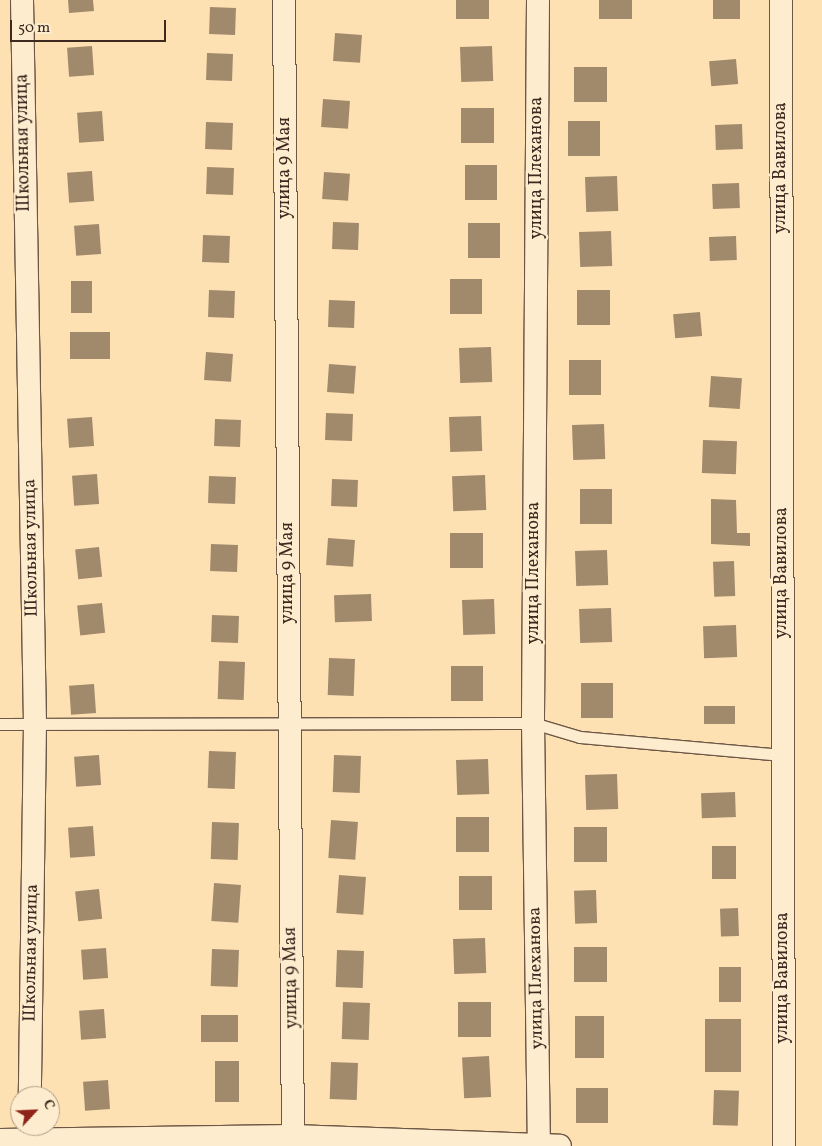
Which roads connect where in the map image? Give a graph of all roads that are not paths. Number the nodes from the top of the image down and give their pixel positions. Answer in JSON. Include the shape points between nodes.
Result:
{"nodes":[{"id":1,"x":22,"y":0,"type":"edge"},
{"id":2,"x":284,"y":0,"type":"edge"},
{"id":3,"x":538,"y":0,"type":"edge"},
{"id":4,"x":781,"y":0,"type":"edge"},
{"id":5,"x":290,"y":722,"type":"junction"},
{"id":6,"x":533,"y":723,"type":"junction"},
{"id":7,"x":0,"y":724,"type":"edge"},
{"id":8,"x":35,"y":724,"type":"junction"},
{"id":9,"x":782,"y":755,"type":"junction"},
{"id":10,"x":30,"y":1086,"type":"edge"},
{"id":11,"x":30,"y":1137,"type":"edge"},
{"id":12,"x":0,"y":1140,"type":"edge"},
{"id":13,"x":294,"y":1141,"type":"edge"},
{"id":14,"x":546,"y":1145,"type":"edge"},
{"id":15,"x":784,"y":1146,"type":"edge"}],
"edges":[{"from":1,"to":8,"type":"street","name":"Школьная улица"},
{"from":2,"to":5,"type":"street","name":"улица 9 Мая"},
{"from":3,"to":6,"type":"street","name":"улица Плеханова"},
{"from":4,"to":9,"type":"street","name":"улица Вавилова"},
{"from":5,"to":6,"type":"lane"},
{"from":5,"to":8,"type":"lane"},
{"from":5,"to":13,"type":"street","name":"улица 9 Мая"},
{"from":6,"to":9,"type":"lane","via":[[580,737]]},
{"from":6,"to":14,"type":"street","name":"улица Плеханова"},
{"from":7,"to":8,"type":"lane"},
{"from":8,"to":10,"type":"street","name":"Школьная улица"},
{"from":9,"to":15,"type":"street","name":"улица Вавилова"},
{"from":11,"to":12,"type":"street"},
{"from":11,"to":13,"type":"street"},
{"from":13,"to":14,"type":"street"}]}
